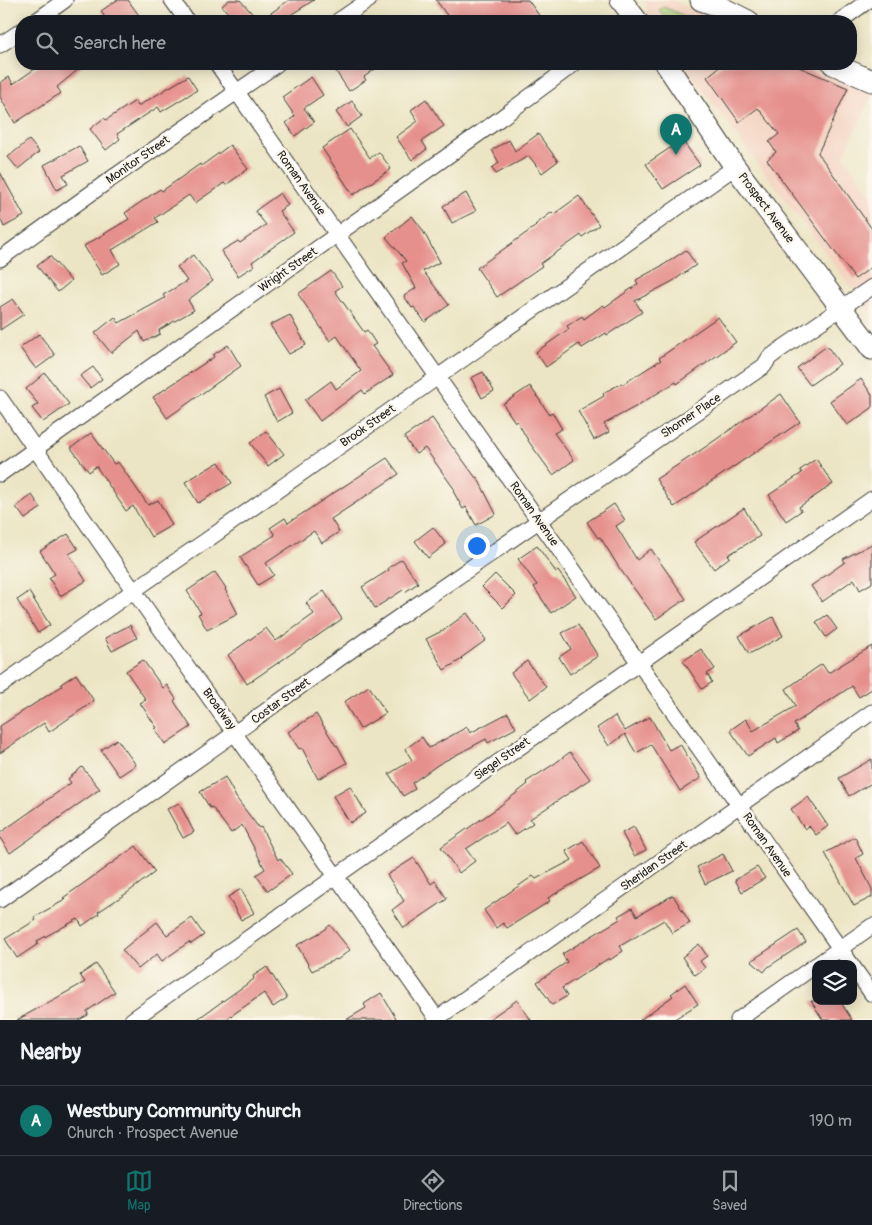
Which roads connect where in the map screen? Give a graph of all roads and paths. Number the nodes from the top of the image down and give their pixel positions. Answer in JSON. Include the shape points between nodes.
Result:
{"nodes":[{"id":1,"x":65,"y":0,"type":"edge"},
{"id":2,"x":172,"y":0,"type":"edge"},
{"id":3,"x":368,"y":0,"type":"edge"},
{"id":4,"x":621,"y":0,"type":"edge"},
{"id":5,"x":869,"y":0,"type":"edge"},
{"id":6,"x":710,"y":2,"type":"edge"},
{"id":7,"x":44,"y":15,"type":"edge"},
{"id":8,"x":183,"y":15,"type":"edge"},
{"id":9,"x":347,"y":15,"type":"edge"},
{"id":10,"x":632,"y":15,"type":"edge"},
{"id":11,"x":736,"y":15,"type":"edge"},
{"id":12,"x":848,"y":15,"type":"edge"},
{"id":13,"x":15,"y":35,"type":"edge"},
{"id":14,"x":0,"y":45,"type":"edge"},
{"id":15,"x":221,"y":70,"type":"edge"},
{"id":16,"x":268,"y":70,"type":"edge"},
{"id":17,"x":566,"y":70,"type":"edge"},
{"id":18,"x":670,"y":70,"type":"edge"},
{"id":19,"x":847,"y":70,"type":"edge"},
{"id":20,"x":872,"y":81,"type":"edge"},
{"id":21,"x":237,"y":92,"type":"junction"},
{"id":22,"x":736,"y":167,"type":"junction"},
{"id":23,"x":338,"y":234,"type":"junction"},
{"id":24,"x":0,"y":259,"type":"edge"},
{"id":25,"x":872,"y":287,"type":"edge"},
{"id":26,"x":841,"y":308,"type":"junction"},
{"id":27,"x":872,"y":349,"type":"edge"},
{"id":28,"x":438,"y":377,"type":"junction"},
{"id":29,"x":0,"y":398,"type":"edge"},
{"id":30,"x":36,"y":448,"type":"junction"},
{"id":31,"x":0,"y":474,"type":"edge"},
{"id":32,"x":872,"y":499,"type":"edge"},
{"id":33,"x":539,"y":520,"type":"junction"},
{"id":34,"x":133,"y":590,"type":"junction"},
{"id":35,"x":638,"y":663,"type":"junction"},
{"id":36,"x":0,"y":686,"type":"edge"},
{"id":37,"x":872,"y":712,"type":"edge"},
{"id":38,"x":236,"y":734,"type":"junction"},
{"id":39,"x":740,"y":806,"type":"junction"},
{"id":40,"x":337,"y":876,"type":"junction"},
{"id":41,"x":0,"y":900,"type":"edge"},
{"id":42,"x":872,"y":926,"type":"edge"},
{"id":43,"x":840,"y":948,"type":"junction"},
{"id":44,"x":824,"y":960,"type":"edge"},
{"id":45,"x":848,"y":960,"type":"edge"},
{"id":46,"x":812,"y":968,"type":"edge"},
{"id":47,"x":857,"y":973,"type":"edge"},
{"id":48,"x":872,"y":994,"type":"edge"},
{"id":49,"x":132,"y":1020,"type":"edge"},
{"id":50,"x":437,"y":1020,"type":"edge"},
{"id":51,"x":738,"y":1020,"type":"edge"}],
"edges":[{"from":1,"to":7,"type":"street"},
{"from":2,"to":8,"type":"street"},
{"from":3,"to":9,"type":"street"},
{"from":4,"to":10,"type":"main road"},
{"from":5,"to":12,"type":"street"},
{"from":6,"to":11,"type":"main road"},
{"from":13,"to":14,"type":"street"},
{"from":15,"to":21,"type":"street","name":"Roman Avenue"},
{"from":16,"to":21,"type":"street","name":"Monitor Street"},
{"from":17,"to":23,"type":"street","name":"Wright Street"},
{"from":18,"to":22,"type":"main road","name":"Prospect Avenue"},
{"from":19,"to":20,"type":"main road"},
{"from":21,"to":23,"type":"street","name":"Roman Avenue"},
{"from":21,"to":24,"type":"street","name":"Monitor Street"},
{"from":22,"to":26,"type":"main road","name":"Prospect Avenue"},
{"from":22,"to":28,"type":"street","name":"Brook Street"},
{"from":23,"to":28,"type":"street","name":"Roman Avenue"},
{"from":23,"to":30,"type":"street","name":"Wright Street"},
{"from":25,"to":26,"type":"street","name":"Shomer Place"},
{"from":26,"to":27,"type":"main road","name":"Prospect Avenue"},
{"from":26,"to":33,"type":"street","name":"Shomer Place","via":[[780,349],[764,366]]},
{"from":28,"to":33,"type":"street","name":"Roman Avenue"},
{"from":28,"to":34,"type":"street","name":"Brook Street"},
{"from":29,"to":30,"type":"street","name":"Broadway"},
{"from":30,"to":31,"type":"street","name":"Wright Street"},
{"from":30,"to":34,"type":"street","name":"Broadway"},
{"from":32,"to":35,"type":"street","name":"Siegel Street"},
{"from":33,"to":35,"type":"street","name":"Roman Avenue"},
{"from":33,"to":38,"type":"street","name":"Costar Street"},
{"from":34,"to":36,"type":"street","name":"Brook Street"},
{"from":34,"to":38,"type":"street","name":"Broadway"},
{"from":35,"to":39,"type":"street","name":"Roman Avenue"},
{"from":35,"to":40,"type":"street","name":"Siegel Street"},
{"from":37,"to":39,"type":"street","name":"Sheridan Street"},
{"from":38,"to":40,"type":"street","name":"Broadway"},
{"from":38,"to":41,"type":"street","name":"Costar Street"},
{"from":39,"to":43,"type":"street","name":"Roman Avenue"},
{"from":39,"to":50,"type":"street","name":"Sheridan Street"},
{"from":40,"to":49,"type":"street","name":"Siegel Street"},
{"from":40,"to":50,"type":"street","name":"Broadway"},
{"from":42,"to":43,"type":"street"},
{"from":43,"to":44,"type":"street"},
{"from":43,"to":45,"type":"street","name":"Roman Avenue"},
{"from":46,"to":51,"type":"street"},
{"from":47,"to":48,"type":"street"}]}
